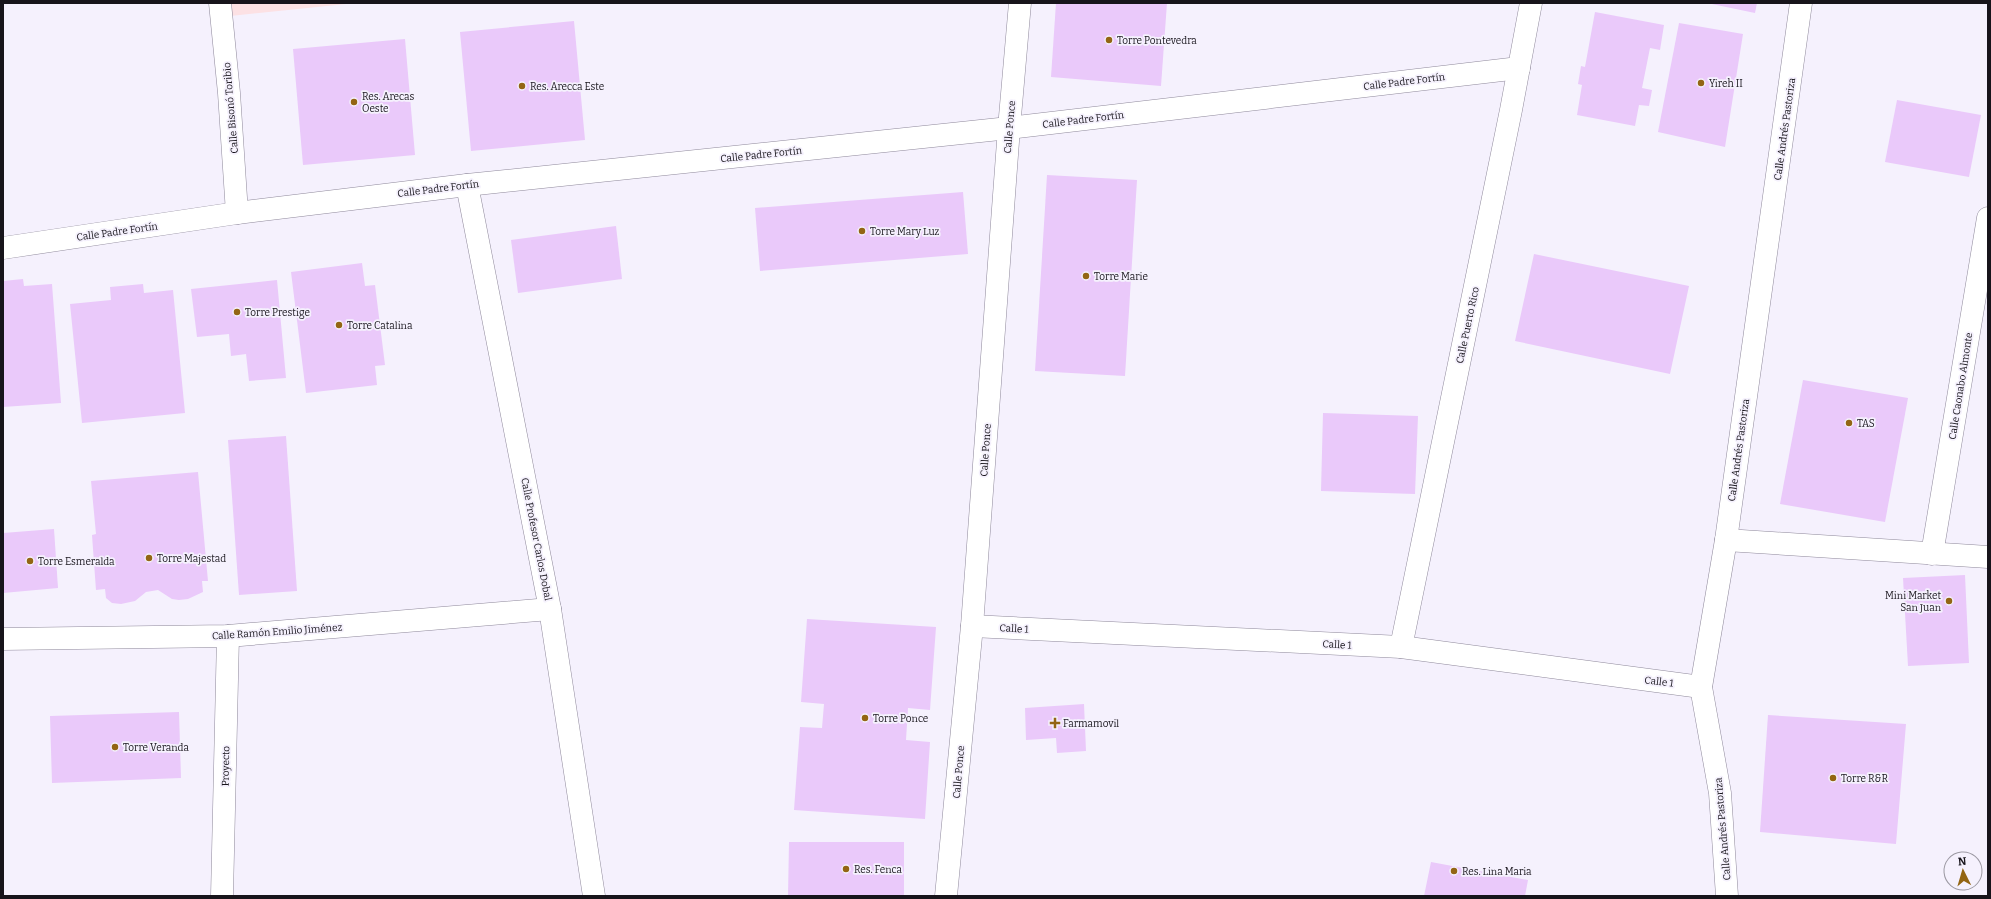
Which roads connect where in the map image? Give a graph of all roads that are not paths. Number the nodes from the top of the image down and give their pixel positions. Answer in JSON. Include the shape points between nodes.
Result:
{"nodes":[{"id":1,"x":220,"y":3,"type":"edge"},
{"id":2,"x":1020,"y":3,"type":"edge"},
{"id":3,"x":1531,"y":3,"type":"edge"},
{"id":4,"x":1801,"y":3,"type":"edge"},
{"id":5,"x":1519,"y":68,"type":"junction"},
{"id":6,"x":1009,"y":128,"type":"junction"},
{"id":7,"x":467,"y":185,"type":"junction"},
{"id":8,"x":237,"y":213,"type":"junction"},
{"id":9,"x":1988,"y":218,"type":"edge"},
{"id":10,"x":3,"y":248,"type":"edge"},
{"id":11,"x":1726,"y":540,"type":"junction"},
{"id":12,"x":1932,"y":554,"type":"junction"},
{"id":13,"x":1988,"y":557,"type":"edge"},
{"id":14,"x":550,"y":609,"type":"junction"},
{"id":15,"x":972,"y":626,"type":"junction"},
{"id":16,"x":228,"y":636,"type":"junction"},
{"id":17,"x":3,"y":639,"type":"edge"},
{"id":18,"x":1401,"y":647,"type":"junction"},
{"id":19,"x":1701,"y":686,"type":"junction"},
{"id":20,"x":222,"y":896,"type":"edge"},
{"id":21,"x":594,"y":896,"type":"edge"},
{"id":22,"x":946,"y":896,"type":"edge"},
{"id":23,"x":1728,"y":896,"type":"edge"}],
"edges":[{"from":1,"to":8,"type":"street","name":"Calle Bisonó Toribio"},
{"from":2,"to":6,"type":"street","name":"Calle Ponce"},
{"from":3,"to":5,"type":"street","name":"Calle Puerto Rico"},
{"from":4,"to":11,"type":"street","name":"Calle Andrés Pastoriza"},
{"from":5,"to":6,"type":"street","name":"Calle Padre Fortín"},
{"from":5,"to":18,"type":"street","name":"Calle Puerto Rico"},
{"from":6,"to":7,"type":"street","name":"Calle Padre Fortín"},
{"from":6,"to":15,"type":"street","name":"Calle Ponce"},
{"from":7,"to":8,"type":"street","name":"Calle Padre Fortín"},
{"from":7,"to":14,"type":"street","name":"Calle Profesor Carlos Dobal"},
{"from":8,"to":10,"type":"street","name":"Calle Padre Fortín"},
{"from":9,"to":12,"type":"street","name":"Calle Caonabo Almonte"},
{"from":11,"to":12,"type":"street"},
{"from":11,"to":19,"type":"street","name":"Calle Andrés Pastoriza"},
{"from":12,"to":13,"type":"street"},
{"from":14,"to":16,"type":"street","name":"Calle Ramón Emilio Jiménez"},
{"from":14,"to":21,"type":"street","name":"Calle Profesor Carlos Dobal"},
{"from":15,"to":18,"type":"street","name":"Calle 1"},
{"from":15,"to":22,"type":"street","name":"Calle Ponce"},
{"from":16,"to":17,"type":"street","name":"Calle Ramón Emilio Jiménez"},
{"from":16,"to":20,"type":"street","name":"Proyecto"},
{"from":18,"to":19,"type":"street","name":"Calle 1"},
{"from":19,"to":23,"type":"street","name":"Calle Andrés Pastoriza","via":[[1720,793]]}]}
